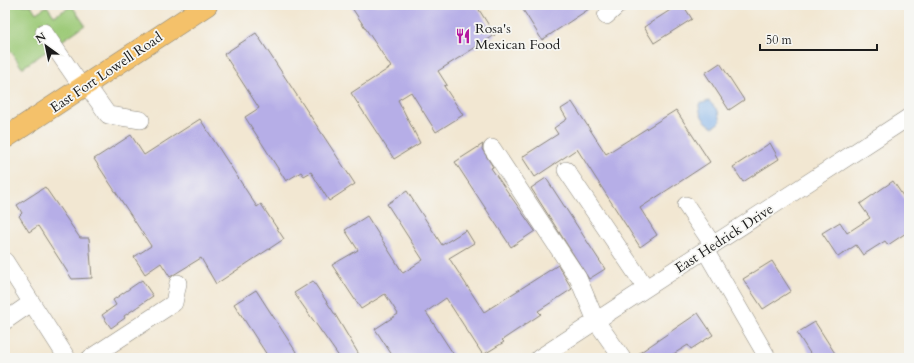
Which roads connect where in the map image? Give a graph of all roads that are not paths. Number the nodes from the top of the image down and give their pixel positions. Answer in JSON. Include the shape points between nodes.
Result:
{"nodes":[{"id":1,"x":206,"y":5,"type":"edge"},
{"id":2,"x":44,"y":32,"type":"dead end"},
{"id":3,"x":84,"y":85,"type":"junction"},
{"id":4,"x":909,"y":117,"type":"edge"},
{"id":5,"x":141,"y":120,"type":"dead end"},
{"id":6,"x":5,"y":138,"type":"edge"},
{"id":7,"x":492,"y":148,"type":"dead end"},
{"id":8,"x":566,"y":170,"type":"dead end"},
{"id":9,"x":686,"y":205,"type":"dead end"},
{"id":10,"x":709,"y":248,"type":"junction"},
{"id":11,"x":5,"y":261,"type":"edge"},
{"id":12,"x":178,"y":283,"type":"dead end"},
{"id":13,"x":646,"y":288,"type":"junction"},
{"id":14,"x":30,"y":303,"type":"junction"},
{"id":15,"x":5,"y":320,"type":"edge"},
{"id":16,"x":596,"y":321,"type":"junction"},
{"id":17,"x":766,"y":355,"type":"dead end"},
{"id":18,"x":67,"y":358,"type":"edge"},
{"id":19,"x":90,"y":358,"type":"edge"},
{"id":20,"x":539,"y":358,"type":"edge"},
{"id":21,"x":622,"y":358,"type":"edge"}],
"edges":[{"from":1,"to":3,"type":"main road","name":"East Fort Lowell Road"},
{"from":2,"to":3,"type":"street"},
{"from":3,"to":5,"type":"street","via":[[108,115]]},
{"from":3,"to":6,"type":"main road","name":"East Fort Lowell Road"},
{"from":4,"to":10,"type":"street","name":"East Hedrick Drive"},
{"from":7,"to":16,"type":"street","via":[[578,278]]},
{"from":8,"to":13,"type":"street"},
{"from":9,"to":10,"type":"street"},
{"from":10,"to":13,"type":"street","name":"East Hedrick Drive"},
{"from":10,"to":17,"type":"street"},
{"from":11,"to":14,"type":"street"},
{"from":12,"to":19,"type":"street","via":[[174,303]]},
{"from":13,"to":16,"type":"street","name":"East Hedrick Drive"},
{"from":14,"to":15,"type":"street"},
{"from":14,"to":18,"type":"street"},
{"from":16,"to":20,"type":"street","name":"East Hedrick Drive"},
{"from":16,"to":21,"type":"street"}]}
